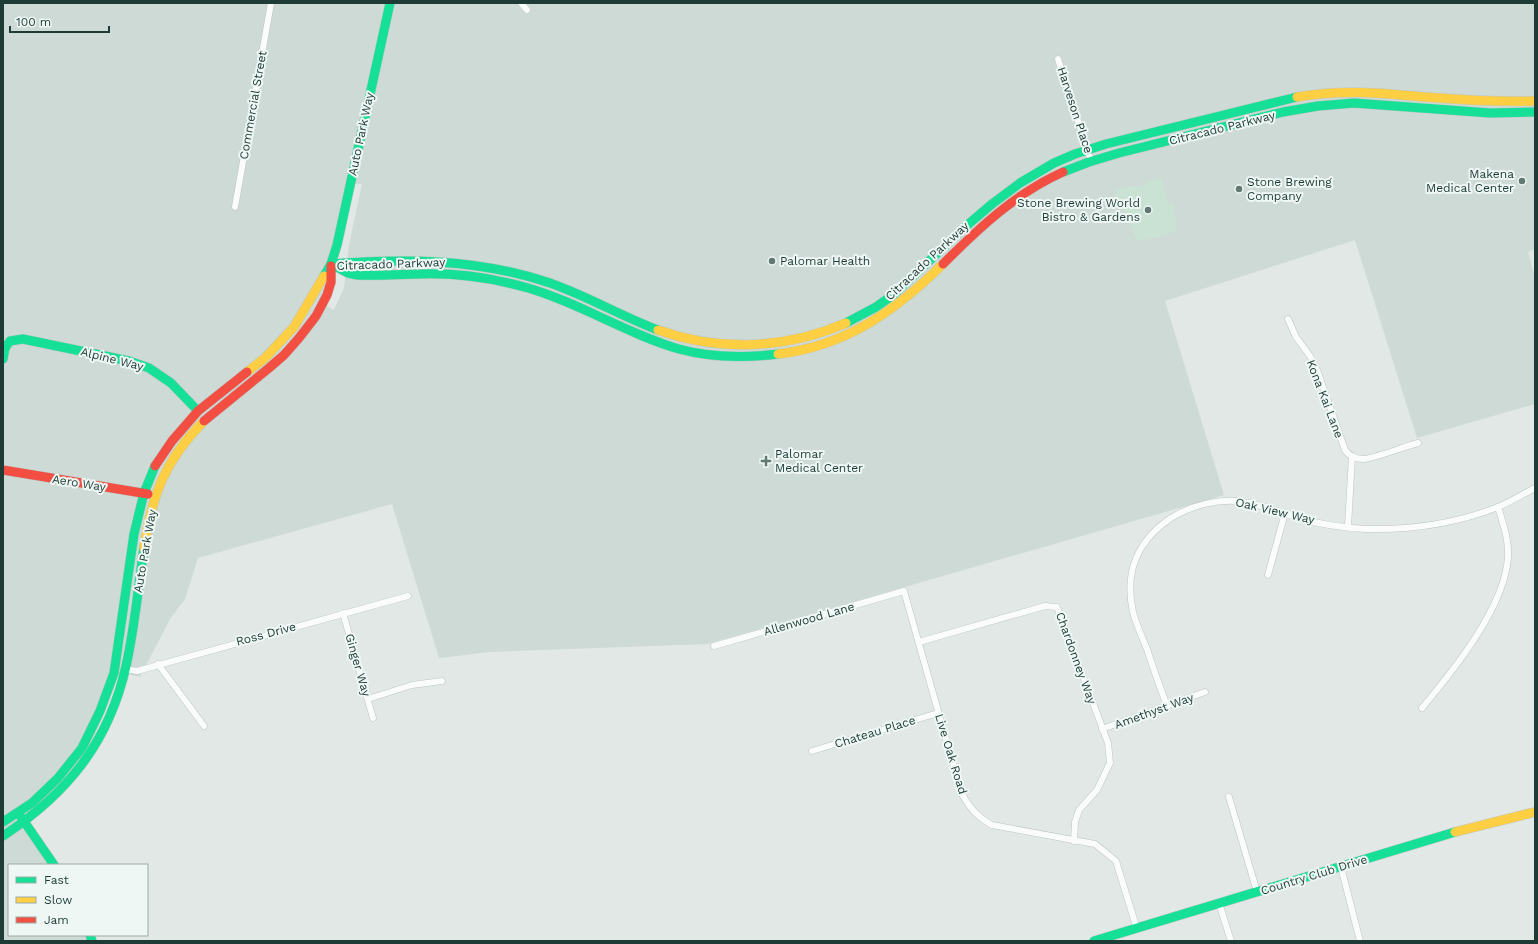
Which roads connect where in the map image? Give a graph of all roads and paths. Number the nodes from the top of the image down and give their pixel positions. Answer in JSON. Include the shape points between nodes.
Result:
{"nodes":[{"id":1,"x":271,"y":3,"type":"edge"},
{"id":2,"x":390,"y":3,"type":"edge"},
{"id":3,"x":521,"y":3,"type":"edge"},
{"id":4,"x":526,"y":10,"type":"dead end"},
{"id":5,"x":1058,"y":60,"type":"dead end"},
{"id":6,"x":1458,"y":100,"type":"junction"},
{"id":7,"x":1535,"y":101,"type":"edge"},
{"id":8,"x":1457,"y":112,"type":"junction"},
{"id":9,"x":1535,"y":112,"type":"edge"},
{"id":10,"x":1088,"y":150,"type":"junction"},
{"id":11,"x":1091,"y":161,"type":"junction"},
{"id":12,"x":235,"y":207,"type":"dead end"},
{"id":13,"x":331,"y":264,"type":"junction"},
{"id":14,"x":1288,"y":319,"type":"dead end"},
{"id":15,"x":3,"y":359,"type":"edge"},
{"id":16,"x":198,"y":411,"type":"junction"},
{"id":17,"x":1418,"y":443,"type":"dead end"},
{"id":18,"x":1352,"y":456,"type":"junction"},
{"id":19,"x":3,"y":470,"type":"edge"},
{"id":20,"x":1535,"y":488,"type":"edge"},
{"id":21,"x":144,"y":493,"type":"junction"},
{"id":22,"x":155,"y":496,"type":"junction"},
{"id":23,"x":1498,"y":507,"type":"junction"},
{"id":24,"x":1286,"y":513,"type":"junction"},
{"id":25,"x":1348,"y":527,"type":"junction"},
{"id":26,"x":1268,"y":574,"type":"dead end"},
{"id":27,"x":904,"y":591,"type":"joint"},
{"id":28,"x":408,"y":596,"type":"dead end"},
{"id":29,"x":343,"y":613,"type":"junction"},
{"id":30,"x":919,"y":642,"type":"junction"},
{"id":31,"x":714,"y":646,"type":"dead end"},
{"id":32,"x":158,"y":664,"type":"junction"},
{"id":33,"x":125,"y":669,"type":"junction"},
{"id":34,"x":442,"y":681,"type":"dead end"},
{"id":35,"x":1205,"y":692,"type":"dead end"},
{"id":36,"x":368,"y":699,"type":"junction"},
{"id":37,"x":1167,"y":706,"type":"junction"},
{"id":38,"x":1422,"y":708,"type":"dead end"},
{"id":39,"x":938,"y":713,"type":"junction"},
{"id":40,"x":373,"y":718,"type":"dead end"},
{"id":41,"x":204,"y":726,"type":"dead end"},
{"id":42,"x":1102,"y":729,"type":"junction"},
{"id":43,"x":812,"y":751,"type":"dead end"},
{"id":44,"x":1229,"y":796,"type":"dead end"},
{"id":45,"x":18,"y":812,"type":"junction"},
{"id":46,"x":1535,"y":812,"type":"edge"},
{"id":47,"x":3,"y":822,"type":"edge"},
{"id":48,"x":24,"y":822,"type":"junction"},
{"id":49,"x":3,"y":836,"type":"edge"},
{"id":50,"x":1074,"y":841,"type":"junction"},
{"id":51,"x":53,"y":864,"type":"edge"},
{"id":52,"x":1341,"y":867,"type":"junction"},
{"id":53,"x":1257,"y":892,"type":"junction"},
{"id":54,"x":1219,"y":903,"type":"junction"},
{"id":55,"x":1137,"y":929,"type":"junction"},
{"id":56,"x":1094,"y":941,"type":"edge"},
{"id":57,"x":1231,"y":941,"type":"edge"},
{"id":58,"x":1360,"y":941,"type":"edge"}],
"edges":[{"from":1,"to":12,"type":"street","name":"Commercial Street"},
{"from":2,"to":13,"type":"main road","name":"Auto Park Way"},
{"from":3,"to":4,"type":"street"},
{"from":5,"to":10,"type":"street","name":"Harveson Place"},
{"from":6,"to":7,"type":"main road","name":"Citracado Parkway"},
{"from":6,"to":8,"type":"main road"},
{"from":6,"to":10,"type":"main road","name":"Citracado Parkway","via":[[1363,92],[1304,96]]},
{"from":8,"to":9,"type":"main road","name":"Citracado Parkway"},
{"from":8,"to":11,"type":"main road","name":"Citracado Parkway","via":[[1355,103],[1317,106],[1283,112]]},
{"from":10,"to":11,"type":"street","name":"Harveson Place"},
{"from":10,"to":13,"type":"main road","name":"Citracado Parkway","via":[[1036,173],[991,203],[888,299],[834,328],[777,343],[727,345],[684,338],[663,332],[583,296],[530,276],[465,264],[433,261]]},
{"from":11,"to":13,"type":"main road","name":"Citracado Parkway","via":[[1039,185],[1005,207],[978,229],[908,297],[876,320],[843,337],[785,354],[730,357],[693,352],[654,341],[560,299],[509,284],[448,274],[352,275]]},
{"from":13,"to":16,"type":"main road","name":"Auto Park Way","via":[[294,328],[265,358]]},
{"from":13,"to":22,"type":"main road","name":"Auto Park Way","via":[[331,285],[327,296],[301,337],[282,357],[205,419],[185,440],[168,466]]},
{"from":14,"to":18,"type":"street","name":"Kona Kai Lane","via":[[1317,370],[1345,450]]},
{"from":15,"to":16,"type":"main road","name":"Alpine Way","via":[[5,348],[10,341],[23,339],[129,361],[165,378]]},
{"from":16,"to":21,"type":"main road","name":"Auto Park Way","via":[[172,441],[153,470]]},
{"from":17,"to":18,"type":"street","via":[[1364,459]]},
{"from":18,"to":25,"type":"street"},
{"from":19,"to":21,"type":"main road","name":"Aero Way"},
{"from":20,"to":23,"type":"street","name":"Oak View Way"},
{"from":21,"to":22,"type":"main road","name":"Aero Way"},
{"from":21,"to":45,"type":"main road","name":"Auto Park Way","via":[[134,534],[114,673],[100,711],[87,738],[69,764],[42,794]]},
{"from":22,"to":33,"type":"main road","name":"Auto Park Way","via":[[148,521]]},
{"from":23,"to":25,"type":"street","name":"Oak View Way","via":[[1445,524],[1403,528]]},
{"from":23,"to":38,"type":"street","via":[[1508,537],[1505,576],[1475,638]]},
{"from":24,"to":25,"type":"street","name":"Oak View Way"},
{"from":24,"to":26,"type":"street"},
{"from":24,"to":37,"type":"street","name":"Oak View Way","via":[[1226,500],[1204,504],[1175,515],[1157,527],[1144,544],[1134,562],[1132,574],[1133,613]]},
{"from":27,"to":30,"type":"street","name":"Live Oak Road"},
{"from":27,"to":31,"type":"street","name":"Allenwood Lane"},
{"from":28,"to":29,"type":"street","name":"Ross Drive"},
{"from":29,"to":32,"type":"street","name":"Ross Drive"},
{"from":29,"to":36,"type":"street","name":"Ginger Way"},
{"from":30,"to":39,"type":"street","name":"Live Oak Road"},
{"from":30,"to":42,"type":"street","name":"Chardonney Way","via":[[1045,606],[1057,607]]},
{"from":32,"to":33,"type":"street","name":"Ross Drive","via":[[137,671]]},
{"from":32,"to":41,"type":"street"},
{"from":33,"to":48,"type":"main road","name":"Auto Park Way","via":[[107,723],[85,762],[57,795]]},
{"from":34,"to":36,"type":"street","via":[[412,685]]},
{"from":35,"to":37,"type":"street","name":"Amethyst Way"},
{"from":36,"to":40,"type":"street","name":"Ginger Way"},
{"from":37,"to":42,"type":"street","name":"Amethyst Way"},
{"from":39,"to":43,"type":"street","name":"Chateau Place"},
{"from":39,"to":50,"type":"street","name":"Live Oak Road","via":[[961,792],[966,803],[978,816],[992,825]]},
{"from":42,"to":50,"type":"street","name":"Chardonney Way","via":[[1108,743],[1110,763],[1097,790],[1079,810],[1075,822]]},
{"from":44,"to":53,"type":"street"},
{"from":45,"to":47,"type":"main road","name":"Auto Park Way"},
{"from":45,"to":48,"type":"main road"},
{"from":46,"to":52,"type":"main road","name":"Country Club Drive","via":[[1468,828]]},
{"from":48,"to":49,"type":"main road","name":"Auto Park Way"},
{"from":48,"to":51,"type":"main road"},
{"from":50,"to":55,"type":"street","name":"Live Oak Road","via":[[1095,844],[1116,861]]},
{"from":52,"to":53,"type":"main road","name":"Country Club Drive"},
{"from":52,"to":58,"type":"street"},
{"from":53,"to":54,"type":"main road","name":"Country Club Drive"},
{"from":54,"to":55,"type":"main road","name":"Country Club Drive"},
{"from":54,"to":57,"type":"street"},
{"from":55,"to":56,"type":"main road","name":"Country Club Drive"}]}
